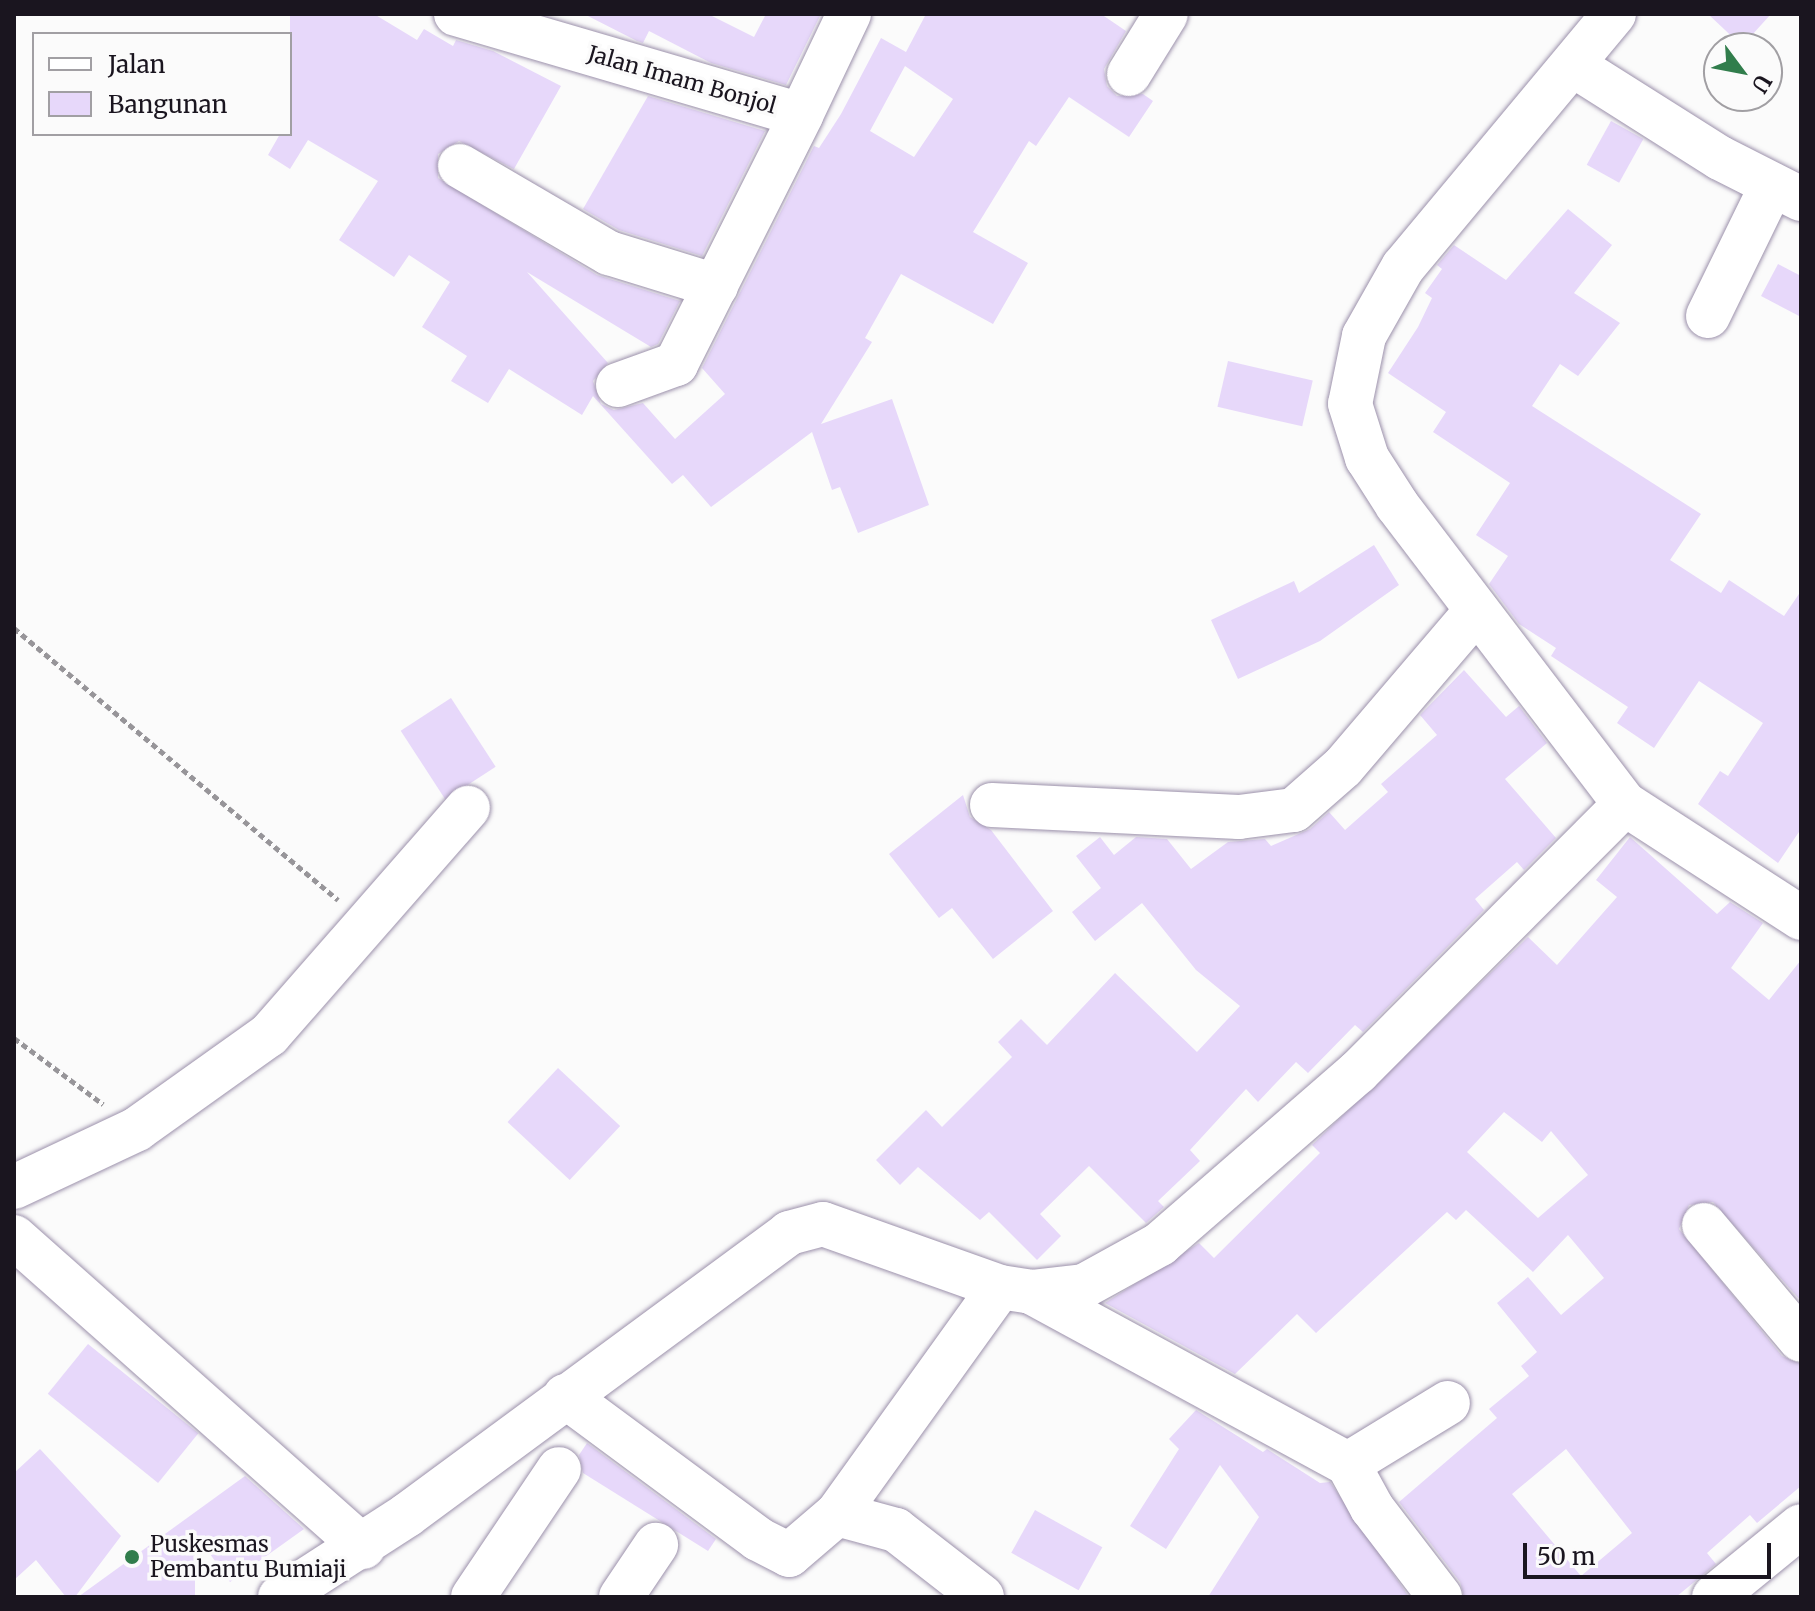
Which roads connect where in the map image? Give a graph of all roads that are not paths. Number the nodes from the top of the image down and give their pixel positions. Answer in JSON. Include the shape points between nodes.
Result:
{"nodes":[{"id":1,"x":456,"y":14,"type":"edge"},
{"id":2,"x":849,"y":14,"type":"edge"},
{"id":3,"x":1166,"y":14,"type":"edge"},
{"id":4,"x":1596,"y":50,"type":"edge"},
{"id":5,"x":1129,"y":74,"type":"dead end"},
{"id":6,"x":801,"y":115,"type":"junction"},
{"id":7,"x":460,"y":166,"type":"dead end"},
{"id":8,"x":1787,"y":192,"type":"edge"},
{"id":9,"x":716,"y":286,"type":"junction"},
{"id":10,"x":1708,"y":316,"type":"dead end"},
{"id":11,"x":618,"y":385,"type":"dead end"},
{"id":12,"x":1477,"y":610,"type":"junction"},
{"id":13,"x":1625,"y":804,"type":"junction"},
{"id":14,"x":992,"y":805,"type":"dead end"},
{"id":15,"x":468,"y":808,"type":"dead end"},
{"id":16,"x":1801,"y":918,"type":"edge"},
{"id":17,"x":14,"y":1187,"type":"edge"},
{"id":18,"x":1704,"y":1225,"type":"dead end"},
{"id":19,"x":14,"y":1237,"type":"edge"},
{"id":20,"x":1016,"y":1289,"type":"junction"},
{"id":21,"x":1801,"y":1340,"type":"edge"},
{"id":22,"x":565,"y":1396,"type":"junction"},
{"id":23,"x":1448,"y":1403,"type":"dead end"},
{"id":24,"x":1348,"y":1464,"type":"junction"},
{"id":25,"x":559,"y":1469,"type":"dead end"},
{"id":26,"x":837,"y":1514,"type":"junction"},
{"id":27,"x":1801,"y":1526,"type":"edge"},
{"id":28,"x":656,"y":1545,"type":"dead end"},
{"id":29,"x":363,"y":1547,"type":"junction"},
{"id":30,"x":280,"y":1597,"type":"edge"},
{"id":31,"x":473,"y":1597,"type":"edge"},
{"id":32,"x":621,"y":1597,"type":"edge"},
{"id":33,"x":982,"y":1597,"type":"edge"},
{"id":34,"x":1440,"y":1597,"type":"edge"},
{"id":35,"x":1714,"y":1597,"type":"edge"}],
"edges":[{"from":1,"to":6,"type":"street","name":"Jalan Imam Bonjol"},
{"from":2,"to":6,"type":"street","name":"Jalan Imam Bonjol"},
{"from":3,"to":5,"type":"street"},
{"from":4,"to":8,"type":"street"},
{"from":4,"to":12,"type":"street","via":[[1403,267],[1364,336],[1351,374],[1350,404],[1367,458]]},
{"from":6,"to":9,"type":"street"},
{"from":7,"to":9,"type":"street","via":[[609,253]]},
{"from":8,"to":10,"type":"street"},
{"from":9,"to":11,"type":"street","via":[[676,364]]},
{"from":12,"to":13,"type":"street"},
{"from":12,"to":14,"type":"street","via":[[1343,767],[1294,810],[1239,817]]},
{"from":13,"to":16,"type":"street"},
{"from":13,"to":20,"type":"street","via":[[1358,1072],[1160,1244],[1084,1286]]},
{"from":15,"to":17,"type":"street","via":[[269,1035],[137,1129]]},
{"from":18,"to":21,"type":"street"},
{"from":19,"to":29,"type":"street"},
{"from":20,"to":22,"type":"street","via":[[823,1224],[804,1228],[767,1247]]},
{"from":20,"to":24,"type":"street"},
{"from":20,"to":26,"type":"street"},
{"from":22,"to":26,"type":"street","via":[[782,1556],[809,1544]]},
{"from":22,"to":29,"type":"street"},
{"from":23,"to":24,"type":"street"},
{"from":24,"to":34,"type":"street","via":[[1372,1508]]},
{"from":25,"to":31,"type":"street"},
{"from":26,"to":33,"type":"street","via":[[896,1530]]},
{"from":27,"to":35,"type":"street"},
{"from":28,"to":32,"type":"street"},
{"from":29,"to":30,"type":"street"}]}
